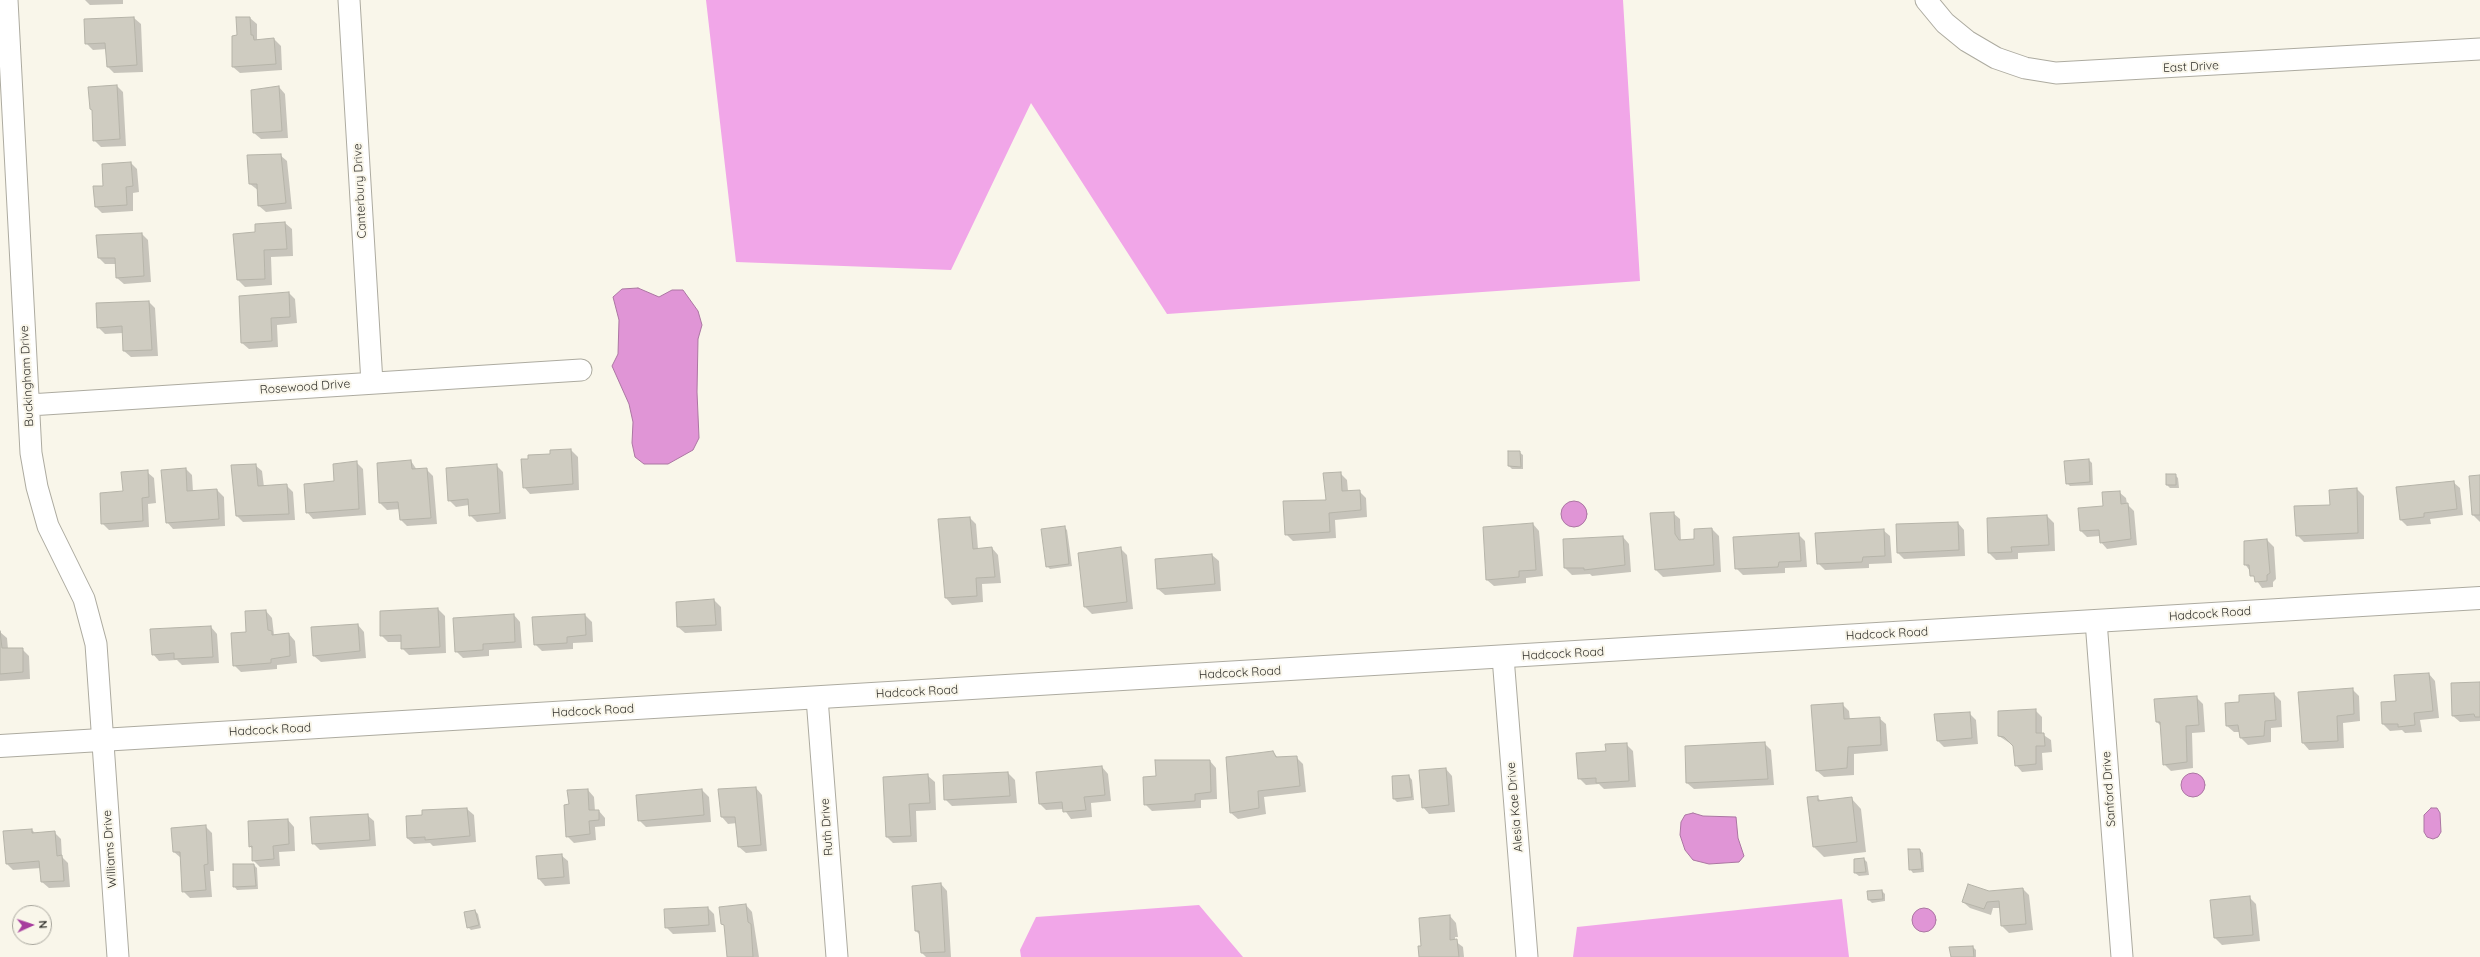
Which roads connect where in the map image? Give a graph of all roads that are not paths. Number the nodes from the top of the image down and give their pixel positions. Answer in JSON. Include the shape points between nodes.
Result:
{"nodes":[{"id":1,"x":7,"y":0,"type":"edge"},
{"id":2,"x":349,"y":0,"type":"edge"},
{"id":3,"x":1926,"y":0,"type":"edge"},
{"id":4,"x":2480,"y":49,"type":"edge"},
{"id":5,"x":581,"y":370,"type":"dead end"},
{"id":6,"x":372,"y":383,"type":"junction"},
{"id":7,"x":29,"y":405,"type":"junction"},
{"id":8,"x":2480,"y":598,"type":"edge"},
{"id":9,"x":2096,"y":622,"type":"junction"},
{"id":10,"x":1503,"y":657,"type":"junction"},
{"id":11,"x":817,"y":698,"type":"junction"},
{"id":12,"x":103,"y":740,"type":"junction"},
{"id":13,"x":0,"y":746,"type":"edge"},
{"id":14,"x":118,"y":957,"type":"edge"},
{"id":15,"x":837,"y":957,"type":"edge"},
{"id":16,"x":1527,"y":957,"type":"edge"},
{"id":17,"x":2122,"y":957,"type":"edge"}],
"edges":[{"from":1,"to":7,"type":"street","name":"Buckingham Drive"},
{"from":2,"to":6,"type":"street","name":"Canterbury Drive"},
{"from":3,"to":4,"type":"street","name":"East Drive","via":[[1951,28],[1990,55],[2025,68],[2056,73]]},
{"from":5,"to":6,"type":"street","name":"Rosewood Drive"},
{"from":6,"to":7,"type":"street","name":"Rosewood Drive"},
{"from":7,"to":12,"type":"street","name":"Buckingham Drive","via":[[33,468],[42,507],[56,544],[84,599],[94,634]]},
{"from":8,"to":9,"type":"street","name":"Hadcock Road"},
{"from":9,"to":10,"type":"street","name":"Hadcock Road"},
{"from":9,"to":17,"type":"street","name":"Sanford Drive"},
{"from":10,"to":11,"type":"street","name":"Hadcock Road"},
{"from":10,"to":16,"type":"street","name":"Alesia Kae Drive"},
{"from":11,"to":12,"type":"street","name":"Hadcock Road"},
{"from":11,"to":15,"type":"street","name":"Ruth Drive"},
{"from":12,"to":13,"type":"street","name":"Hadcock Road"},
{"from":12,"to":14,"type":"street","name":"Williams Drive"}]}
